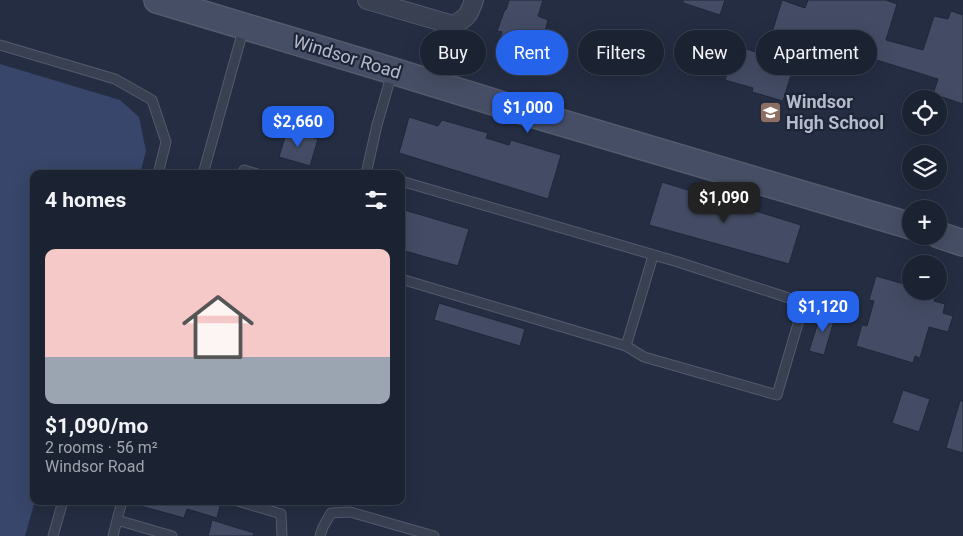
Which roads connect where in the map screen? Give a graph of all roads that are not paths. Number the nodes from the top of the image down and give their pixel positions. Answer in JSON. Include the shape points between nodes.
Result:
{"nodes":[{"id":1,"x":157,"y":0,"type":"edge"},
{"id":2,"x":367,"y":0,"type":"edge"},
{"id":3,"x":474,"y":0,"type":"edge"},
{"id":4,"x":244,"y":26,"type":"junction"},
{"id":5,"x":0,"y":45,"type":"edge"},
{"id":6,"x":393,"y":71,"type":"junction"},
{"id":7,"x":159,"y":170,"type":"edge"},
{"id":8,"x":205,"y":170,"type":"edge"},
{"id":9,"x":366,"y":170,"type":"edge"},
{"id":10,"x":405,"y":182,"type":"edge"},
{"id":11,"x":902,"y":223,"type":"edge"},
{"id":12,"x":947,"y":238,"type":"edge"},
{"id":13,"x":963,"y":243,"type":"edge"},
{"id":14,"x":653,"y":256,"type":"junction"},
{"id":15,"x":405,"y":280,"type":"edge"},
{"id":16,"x":626,"y":346,"type":"junction"},
{"id":17,"x":62,"y":505,"type":"edge"},
{"id":18,"x":121,"y":505,"type":"edge"},
{"id":19,"x":269,"y":506,"type":"edge"},
{"id":20,"x":118,"y":520,"type":"junction"},
{"id":21,"x":53,"y":536,"type":"edge"},
{"id":22,"x":113,"y":536,"type":"edge"},
{"id":23,"x":172,"y":536,"type":"edge"},
{"id":24,"x":282,"y":536,"type":"edge"},
{"id":25,"x":320,"y":536,"type":"edge"},
{"id":26,"x":434,"y":536,"type":"edge"}],
"edges":[{"from":1,"to":4,"type":"main road","name":"Windsor Road"},
{"from":2,"to":3,"type":"street","via":[[453,25],[464,19]]},
{"from":4,"to":6,"type":"main road","name":"Windsor Road"},
{"from":4,"to":8,"type":"lane"},
{"from":5,"to":7,"type":"lane","via":[[115,79],[152,100],[166,142]]},
{"from":6,"to":9,"type":"lane"},
{"from":6,"to":11,"type":"main road","name":"Windsor Road"},
{"from":10,"to":14,"type":"lane"},
{"from":12,"to":13,"type":"main road"},
{"from":14,"to":16,"type":"lane"},
{"from":14,"to":16,"type":"lane","via":[[804,303],[777,395],[644,358]]},
{"from":15,"to":16,"type":"lane"},
{"from":17,"to":21,"type":"lane"},
{"from":18,"to":20,"type":"lane"},
{"from":19,"to":24,"type":"lane","via":[[280,514]]},
{"from":20,"to":22,"type":"lane"},
{"from":20,"to":23,"type":"lane"},
{"from":25,"to":26,"type":"lane","via":[[331,513],[350,512]]}]}
